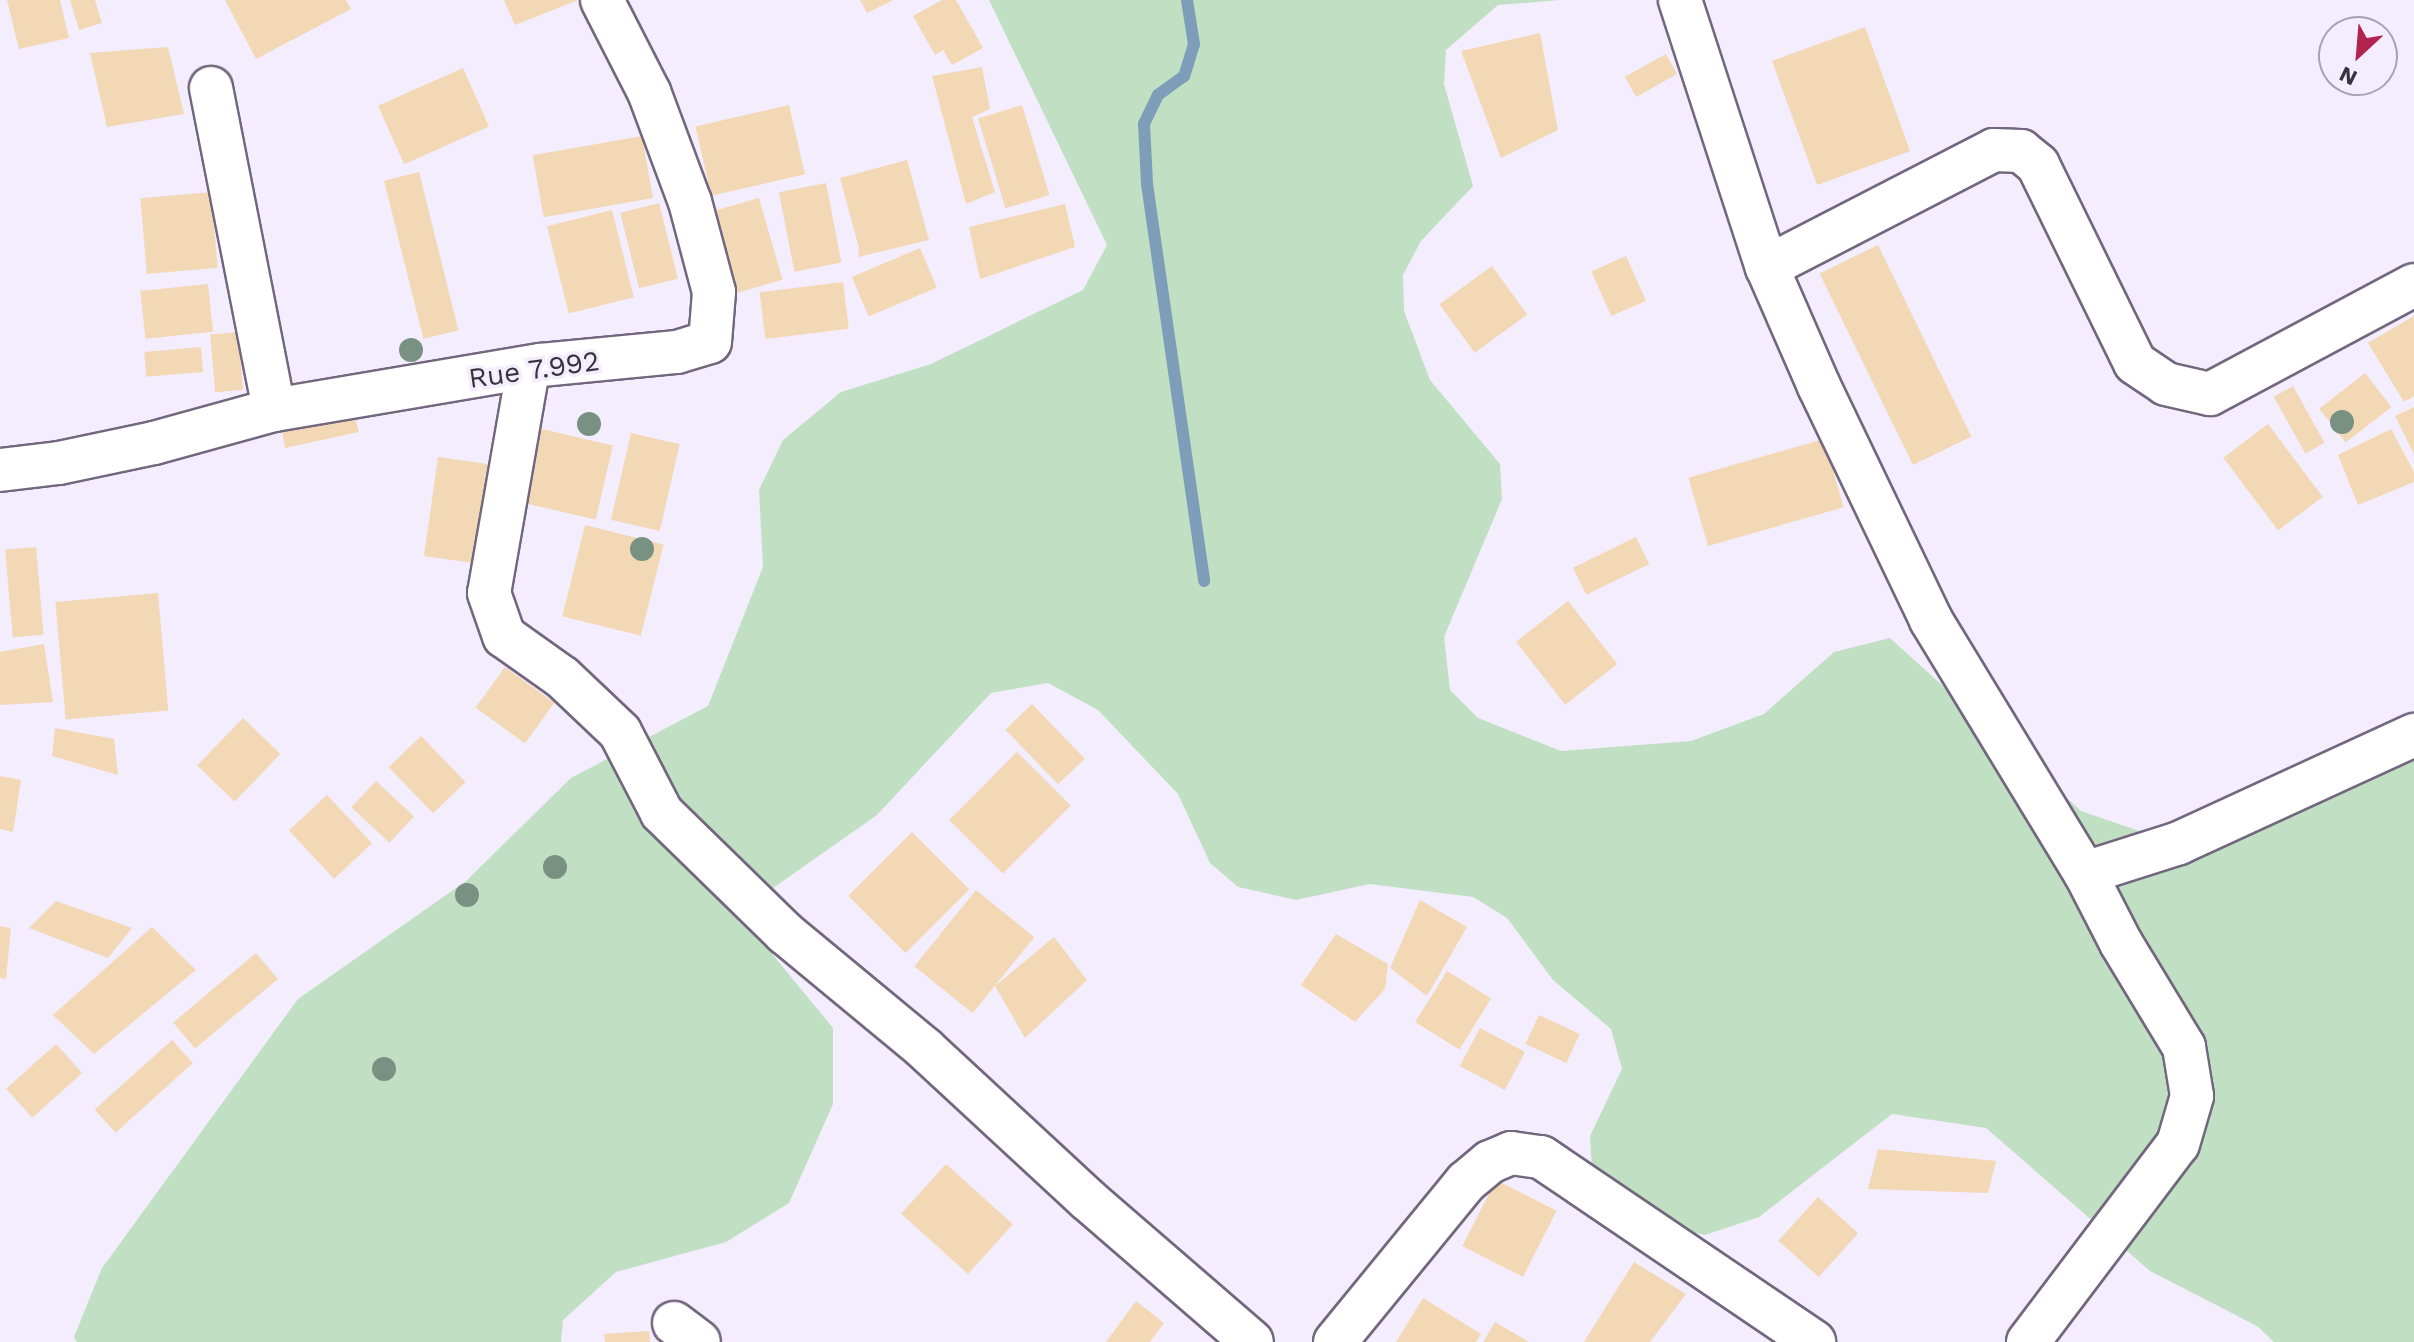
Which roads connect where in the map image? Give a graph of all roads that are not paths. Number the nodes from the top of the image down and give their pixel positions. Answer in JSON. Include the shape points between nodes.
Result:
{"nodes":[{"id":1,"x":602,"y":0,"type":"edge"},
{"id":2,"x":1680,"y":0,"type":"edge"},
{"id":3,"x":211,"y":88,"type":"dead end"},
{"id":4,"x":1767,"y":267,"type":"junction"},
{"id":5,"x":2414,"y":285,"type":"edge"},
{"id":6,"x":528,"y":370,"type":"junction"},
{"id":7,"x":274,"y":410,"type":"junction"},
{"id":8,"x":0,"y":470,"type":"edge"},
{"id":9,"x":2414,"y":735,"type":"edge"},
{"id":10,"x":2085,"y":873,"type":"junction"},
{"id":11,"x":1252,"y":1342,"type":"edge"},
{"id":12,"x":1335,"y":1342,"type":"edge"},
{"id":13,"x":1814,"y":1342,"type":"edge"},
{"id":14,"x":2028,"y":1342,"type":"edge"}],
"edges":[{"from":1,"to":6,"type":"street","name":"Rue 7.992","via":[[649,92],[690,202],[714,292],[710,342],[677,352]]},
{"from":2,"to":4,"type":"street"},
{"from":3,"to":7,"type":"street"},
{"from":4,"to":5,"type":"street","via":[[1994,150],[2021,151],[2038,165],[2135,363],[2166,384],[2210,394]]},
{"from":4,"to":10,"type":"street","via":[[1931,620]]},
{"from":6,"to":7,"type":"street","name":"Rue 7.992"},
{"from":6,"to":11,"type":"street","via":[[489,593],[504,636],[562,677],[620,732],[662,813],[785,933],[925,1049]]},
{"from":7,"to":8,"type":"street","name":"Rue 7.992","via":[[154,443]]},
{"from":9,"to":10,"type":"street","via":[[2179,843]]},
{"from":10,"to":14,"type":"street","via":[[2184,1047],[2192,1096],[2178,1144]]},
{"from":12,"to":13,"type":"street","via":[[1466,1182],[1511,1153],[1541,1157]]}]}
